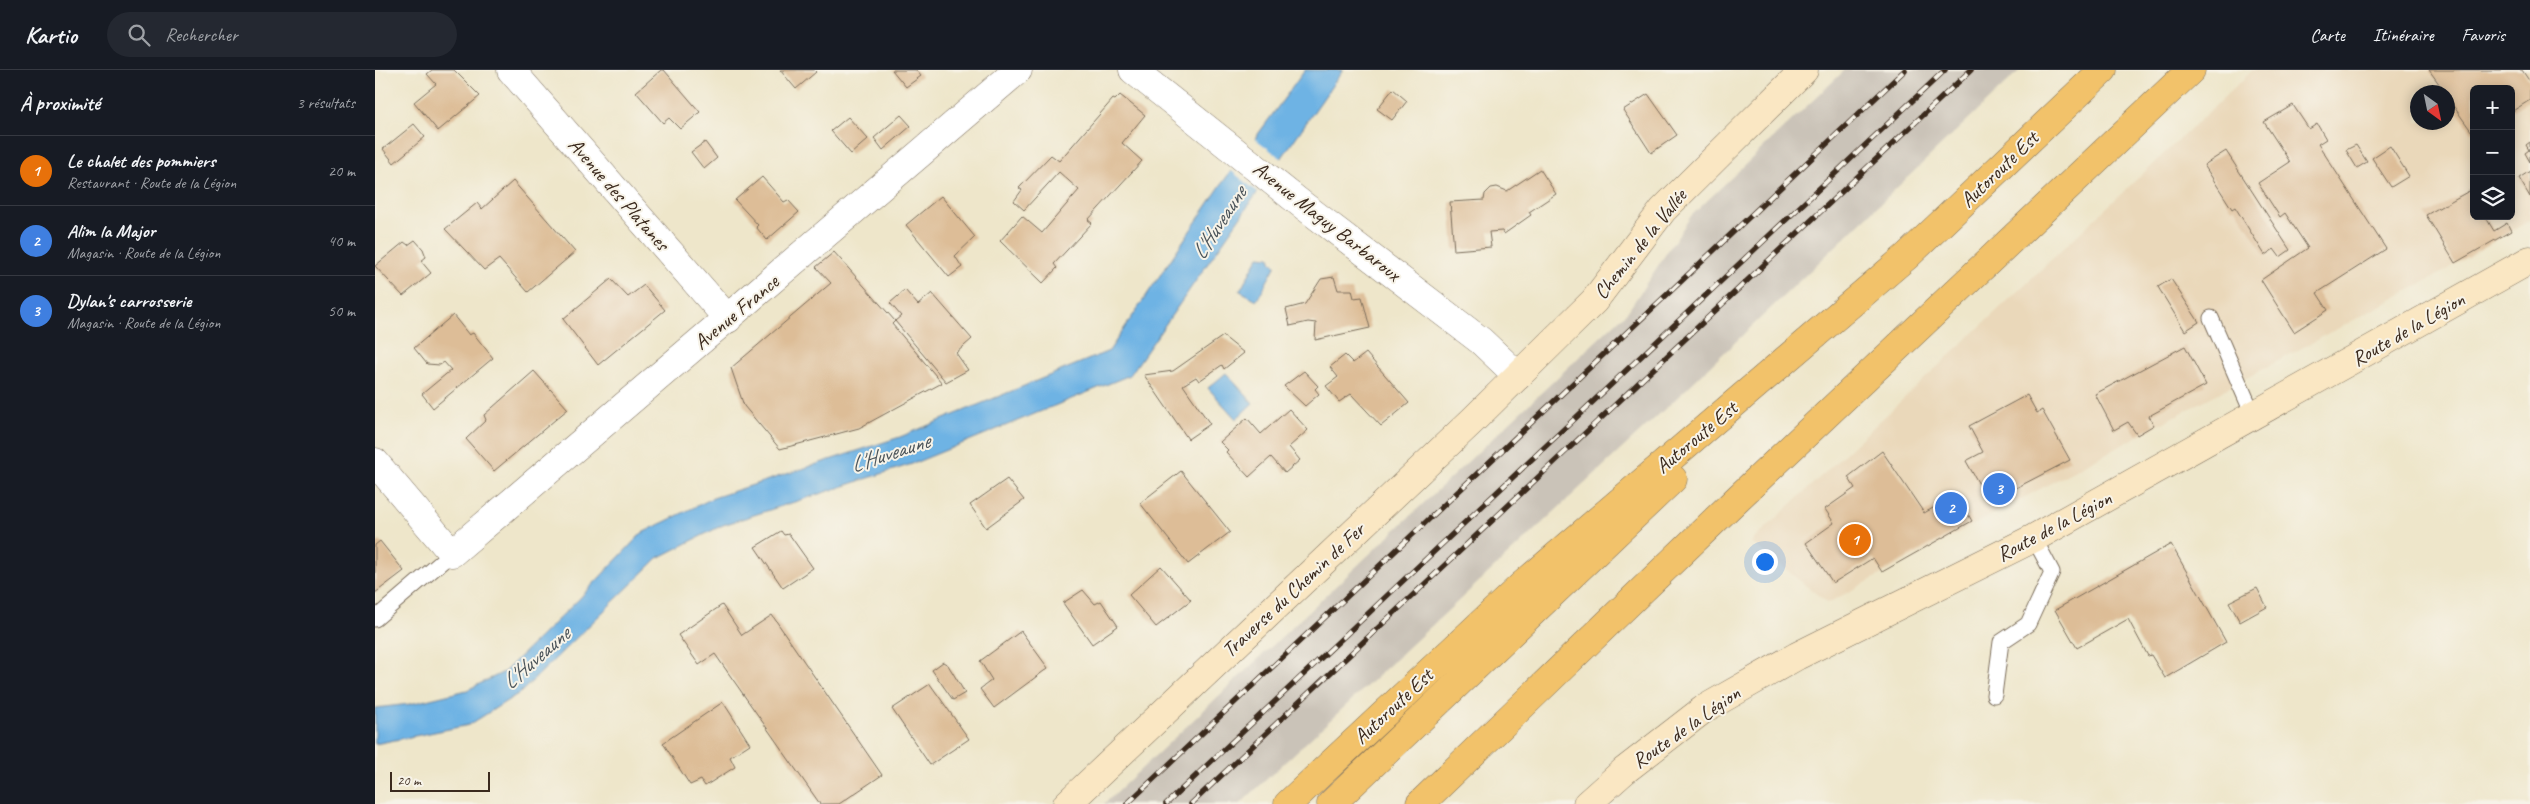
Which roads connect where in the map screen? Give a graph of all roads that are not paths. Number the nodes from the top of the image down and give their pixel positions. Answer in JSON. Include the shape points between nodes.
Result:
{"nodes":[{"id":1,"x":511,"y":70,"type":"edge"},
{"id":2,"x":1018,"y":70,"type":"edge"},
{"id":3,"x":1133,"y":70,"type":"edge"},
{"id":4,"x":1804,"y":70,"type":"edge"},
{"id":5,"x":2103,"y":70,"type":"edge"},
{"id":6,"x":2191,"y":70,"type":"edge"},
{"id":7,"x":1907,"y":256,"type":"junction"},
{"id":8,"x":2530,"y":260,"type":"edge"},
{"id":9,"x":2211,"y":318,"type":"dead end"},
{"id":10,"x":728,"y":319,"type":"junction"},
{"id":11,"x":1518,"y":376,"type":"junction"},
{"id":12,"x":2254,"y":417,"type":"junction"},
{"id":13,"x":375,"y":462,"type":"edge"},
{"id":14,"x":2034,"y":538,"type":"junction"},
{"id":15,"x":453,"y":552,"type":"junction"},
{"id":16,"x":375,"y":619,"type":"edge"},
{"id":17,"x":1994,"y":695,"type":"dead end"},
{"id":18,"x":1067,"y":804,"type":"edge"},
{"id":19,"x":1288,"y":804,"type":"edge"},
{"id":20,"x":1331,"y":804,"type":"edge"},
{"id":21,"x":1420,"y":804,"type":"edge"},
{"id":22,"x":1587,"y":804,"type":"edge"}],
"edges":[{"from":1,"to":10,"type":"street","name":"Avenue des Platanes"},
{"from":2,"to":10,"type":"street","name":"Avenue France"},
{"from":3,"to":11,"type":"street","name":"Avenue Maguy Barbaroux","via":[[1481,341]]},
{"from":4,"to":11,"type":"main road","name":"Chemin de la Vallée","via":[[1663,210],[1594,301]]},
{"from":5,"to":7,"type":"highway","name":"Autoroute Est"},
{"from":6,"to":21,"type":"highway","via":[[1743,493]]},
{"from":7,"to":19,"type":"highway","name":"Autoroute Est","via":[[1521,586]]},
{"from":7,"to":20,"type":"highway"},
{"from":8,"to":12,"type":"main road","name":"Route de la Légion"},
{"from":9,"to":12,"type":"lane"},
{"from":10,"to":15,"type":"street","name":"Avenue France"},
{"from":11,"to":18,"type":"main road","name":"Traverse du Chemin de Fer"},
{"from":12,"to":14,"type":"main road","name":"Route de la Légion"},
{"from":13,"to":15,"type":"street"},
{"from":14,"to":17,"type":"lane","via":[[2052,572],[2028,624],[2001,642]]},
{"from":14,"to":22,"type":"main road","name":"Route de la Légion","via":[[1797,656],[1705,709],[1624,771]]},
{"from":15,"to":16,"type":"lane"}]}
